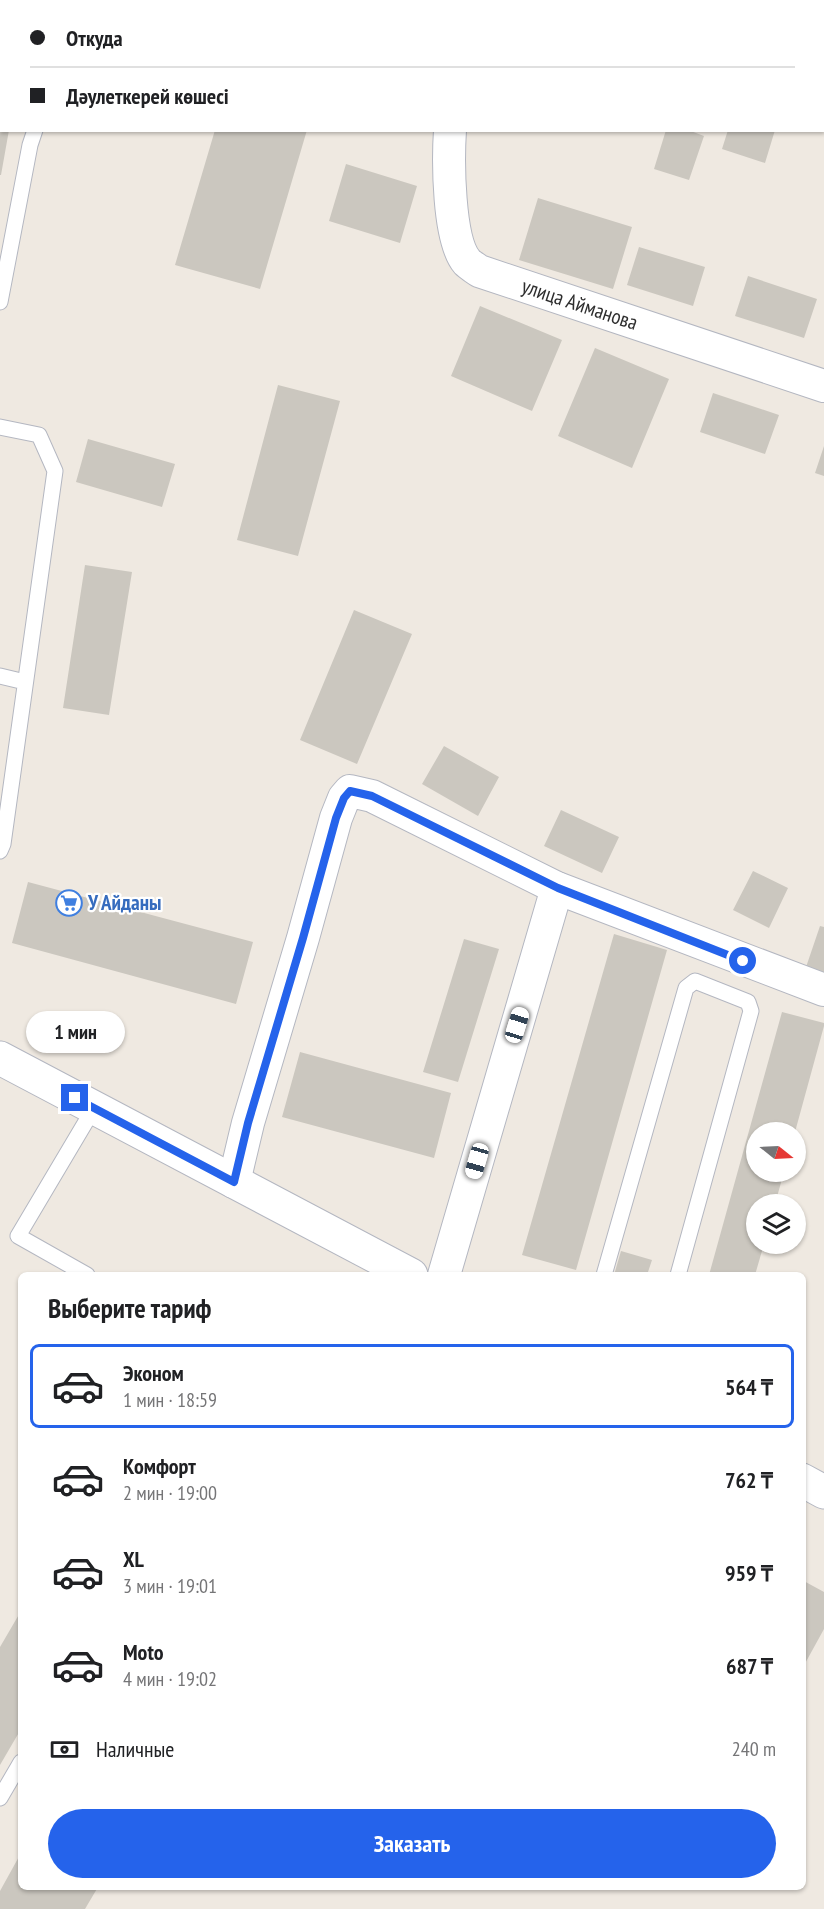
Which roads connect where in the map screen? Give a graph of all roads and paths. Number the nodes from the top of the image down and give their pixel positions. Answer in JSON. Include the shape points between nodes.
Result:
{"nodes":[{"id":1,"x":34,"y":132,"type":"edge"},
{"id":2,"x":450,"y":132,"type":"edge"},
{"id":3,"x":0,"y":302,"type":"edge"},
{"id":4,"x":824,"y":386,"type":"edge"},
{"id":5,"x":0,"y":427,"type":"edge"},
{"id":6,"x":0,"y":676,"type":"edge"},
{"id":7,"x":25,"y":682,"type":"junction"},
{"id":8,"x":0,"y":851,"type":"edge"},
{"id":9,"x":558,"y":888,"type":"junction"},
{"id":10,"x":824,"y":990,"type":"edge"},
{"id":11,"x":0,"y":1058,"type":"edge"},
{"id":12,"x":94,"y":1108,"type":"junction"},
{"id":13,"x":234,"y":1182,"type":"junction"},
{"id":14,"x":82,"y":1272,"type":"edge"},
{"id":15,"x":405,"y":1272,"type":"edge"},
{"id":16,"x":445,"y":1272,"type":"edge"},
{"id":17,"x":605,"y":1272,"type":"edge"},
{"id":18,"x":679,"y":1272,"type":"edge"},
{"id":19,"x":18,"y":1767,"type":"edge"},
{"id":20,"x":0,"y":1798,"type":"edge"}],
"edges":[{"from":1,"to":3,"type":"lane"},
{"from":2,"to":4,"type":"street","name":"улица Айманова","via":[[451,201],[457,239],[467,262],[479,271]]},
{"from":5,"to":7,"type":"lane","via":[[39,435],[55,471]]},
{"from":6,"to":7,"type":"lane"},
{"from":7,"to":8,"type":"lane"},
{"from":9,"to":10,"type":"street"},
{"from":9,"to":13,"type":"street","via":[[372,796],[350,791],[336,818]]},
{"from":9,"to":16,"type":"street"},
{"from":11,"to":12,"type":"main road"},
{"from":12,"to":13,"type":"main road"},
{"from":12,"to":14,"type":"lane","via":[[18,1236]]},
{"from":13,"to":15,"type":"main road"},
{"from":17,"to":18,"type":"lane","via":[[686,988],[695,981],[748,1002],[751,1011]]},
{"from":19,"to":20,"type":"lane"}]}
